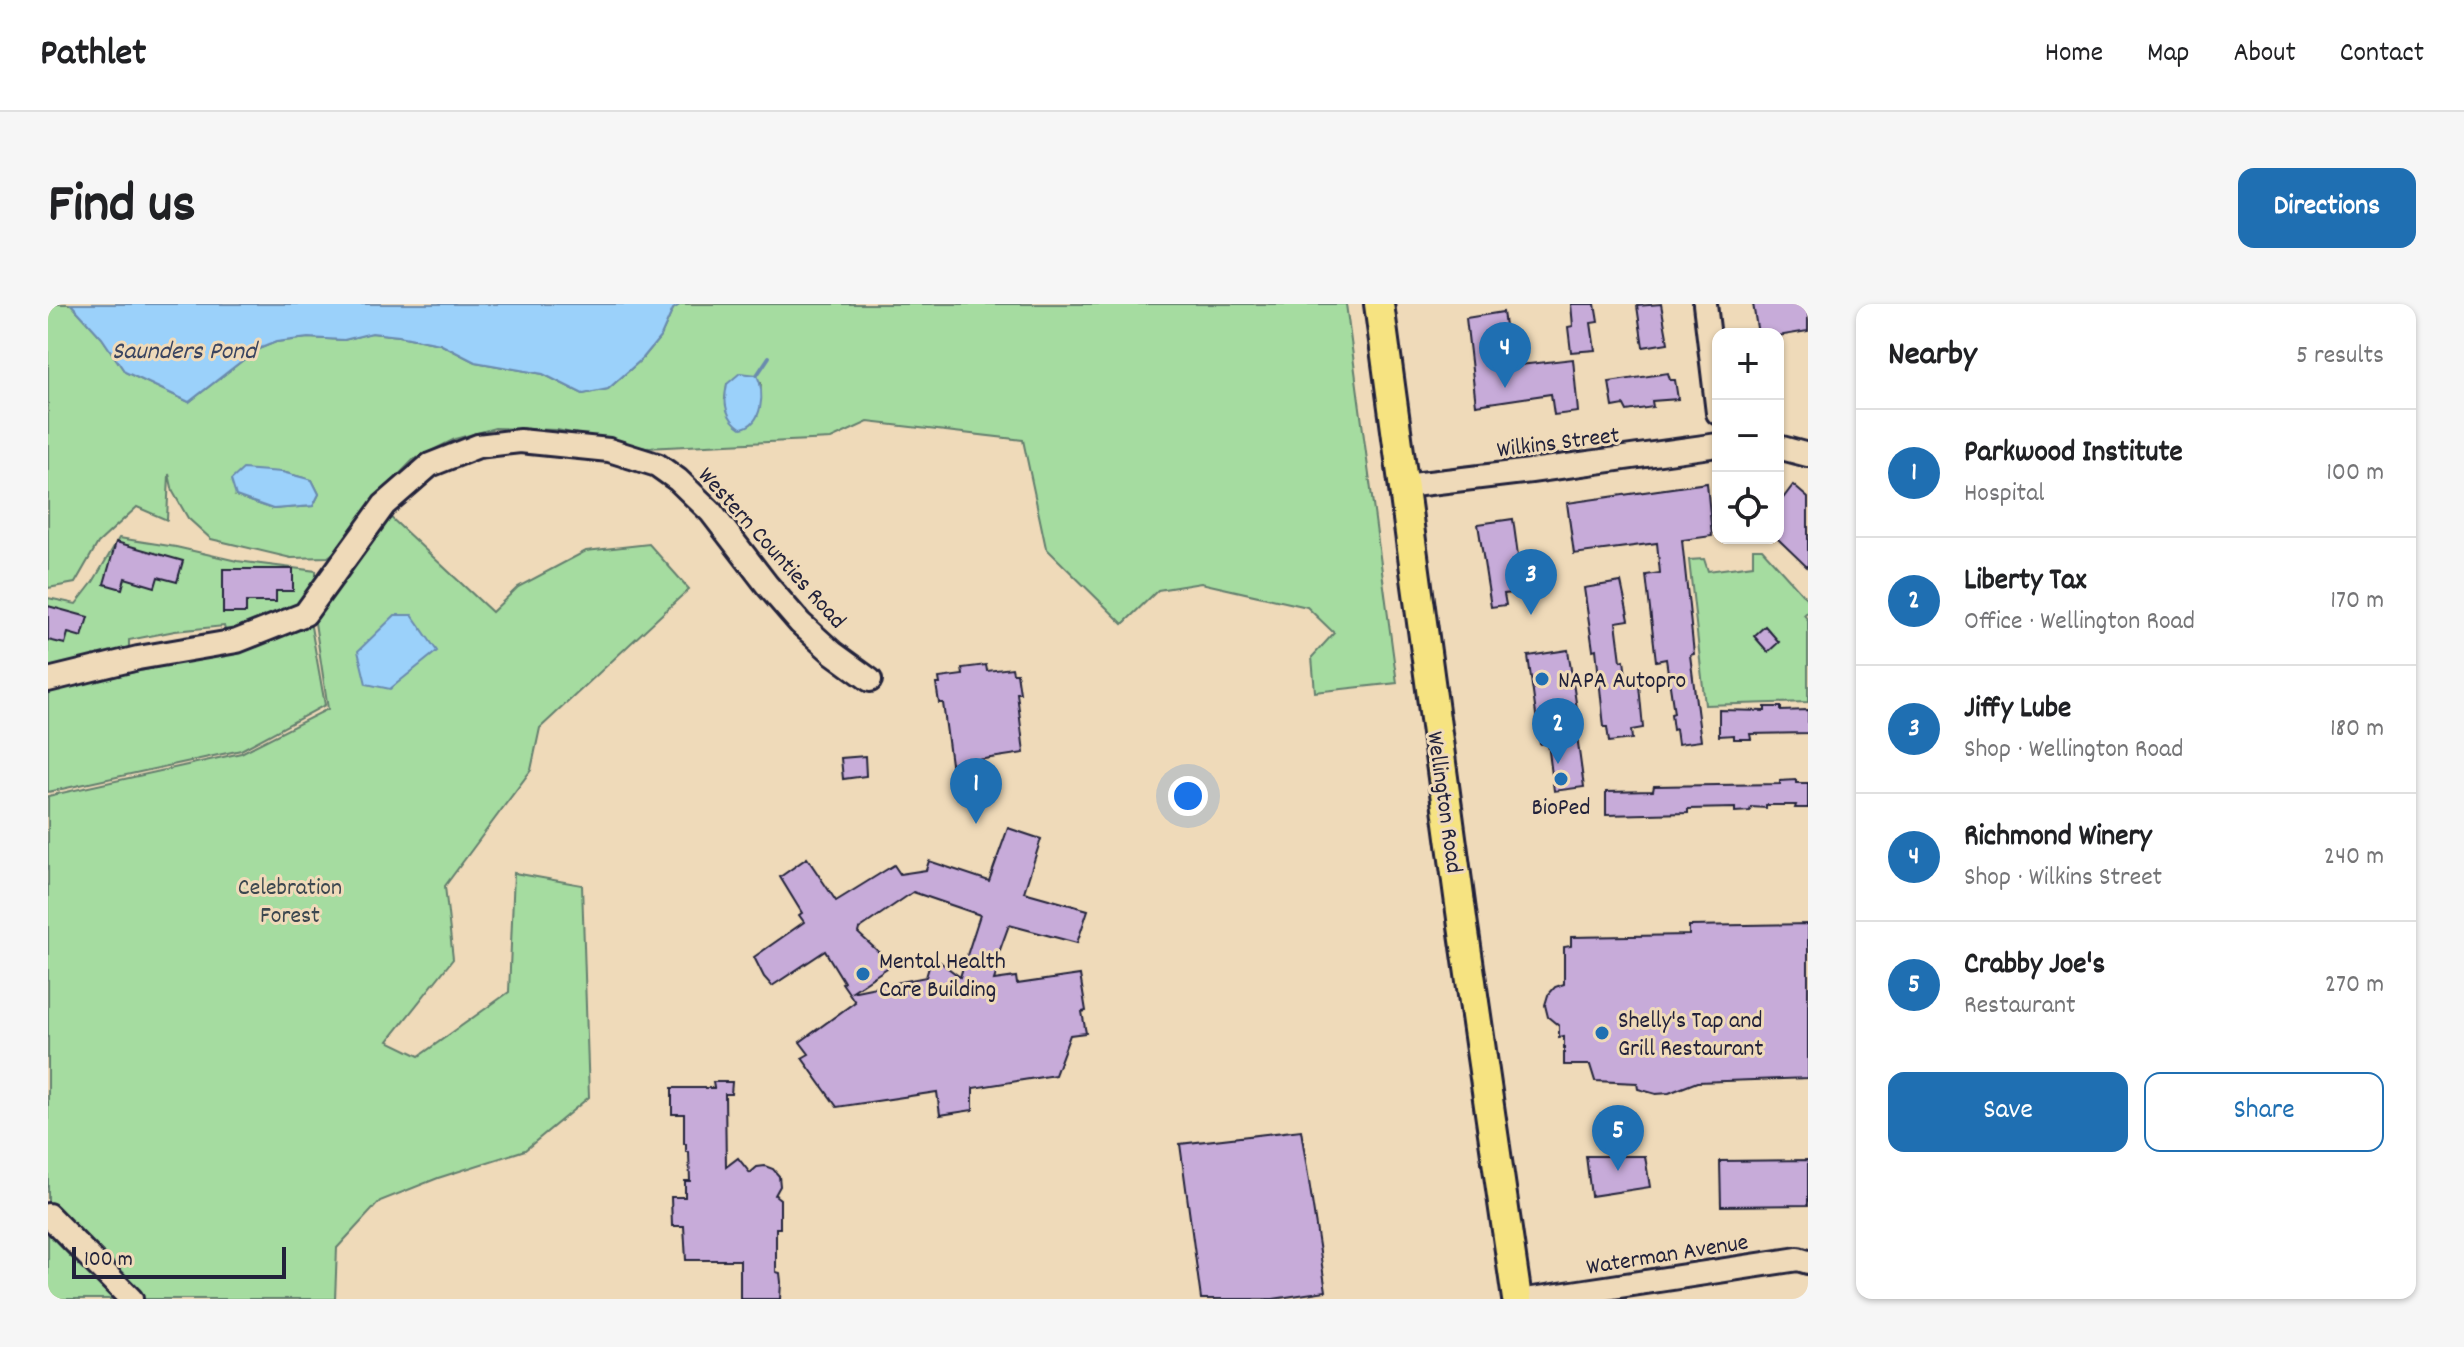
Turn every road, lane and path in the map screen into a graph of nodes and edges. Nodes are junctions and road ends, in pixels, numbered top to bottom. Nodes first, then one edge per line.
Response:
1 (1379, 304) edge
2 (1705, 304) edge
3 (1716, 400) edge
4 (1712, 446) edge
5 (1784, 449) edge
6 (1808, 455) edge
7 (1404, 486) junction
8 (48, 680) edge
9 (870, 680) dead end
10 (48, 1215) edge
11 (1808, 1262) edge
12 (131, 1299) edge
13 (1517, 1299) edge
14 (1533, 1299) edge

1 - 7 main road, Wellington Road
2 - 3 street
4 - 7 street, Wilkins Street
5 - 6 street
7 - 13 main road, Wellington Road
8 - 9 street, Western Counties Road
10 - 12 street
11 - 14 street, Waterman Avenue

